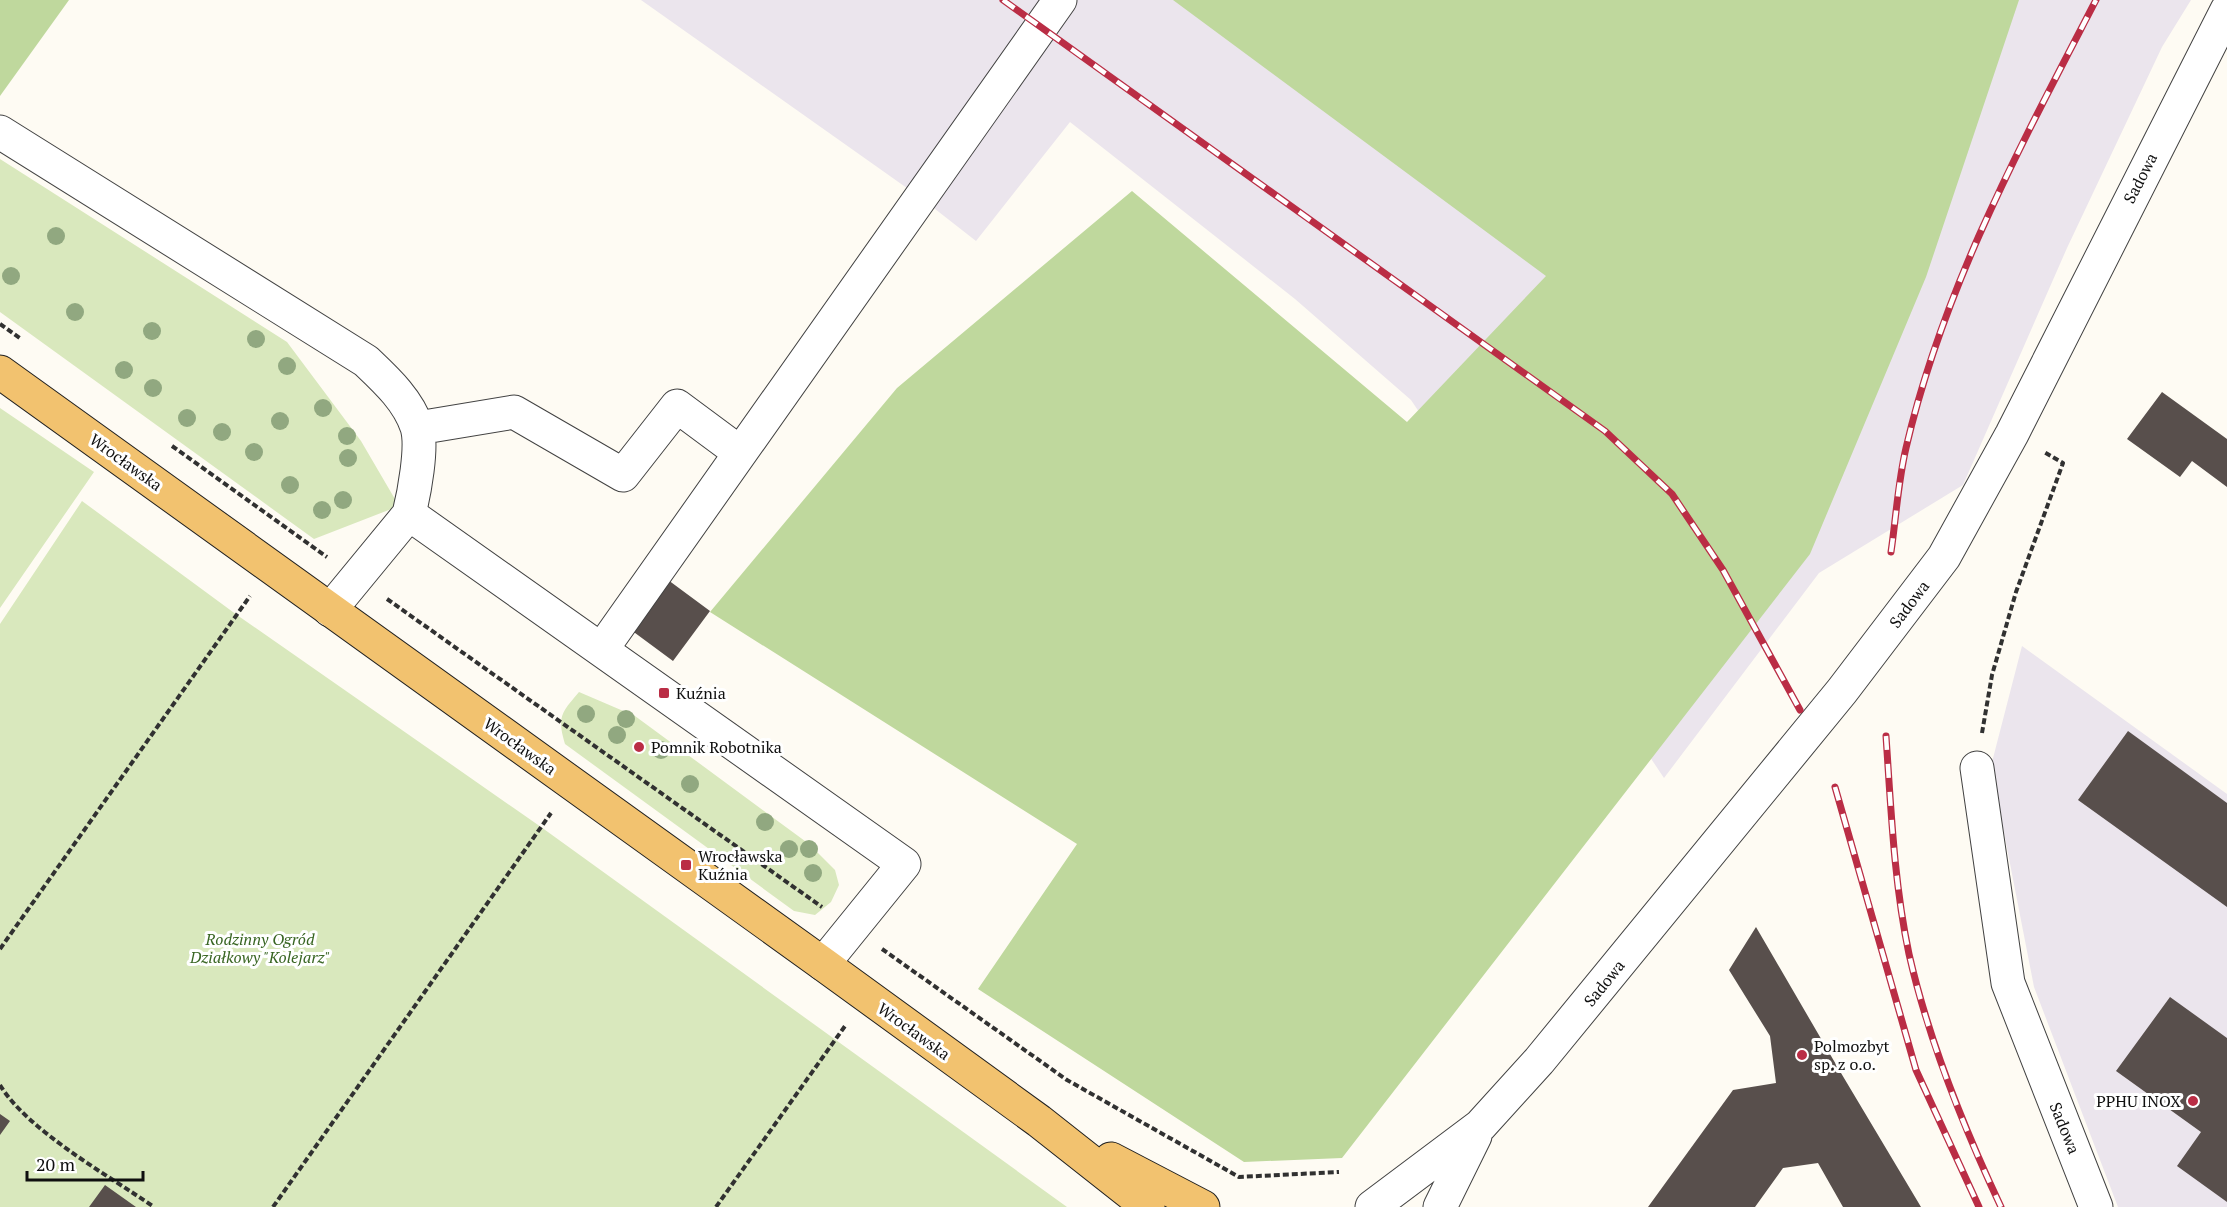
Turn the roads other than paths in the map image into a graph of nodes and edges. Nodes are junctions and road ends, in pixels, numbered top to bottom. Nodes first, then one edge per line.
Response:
1 (1060, 0) edge
2 (2227, 10) edge
3 (0, 132) edge
4 (0, 372) edge
5 (418, 428) junction
6 (739, 452) junction
7 (409, 514) junction
8 (330, 610) junction
9 (602, 649) junction
10 (1977, 768) road end
11 (823, 964) junction
12 (1039, 1121) junction
13 (1480, 1126) junction
14 (1148, 1207) edge
15 (1203, 1207) edge
16 (1372, 1207) edge
17 (1440, 1207) edge
18 (2096, 1207) edge

1 - 6 street
2 - 13 street, Sadowa
3 - 5 street
4 - 8 main road, Wrocławska
5 - 6 street
5 - 7 street
6 - 9 street
7 - 8 street
7 - 9 street
8 - 11 main road, Wrocławska
9 - 11 street
10 - 18 street, Sadowa
11 - 12 main road, Wrocławska
12 - 14 main road, Wrocławska
12 - 15 main road, Wrocławska
13 - 16 street, Sadowa
13 - 17 street, Sadowa

